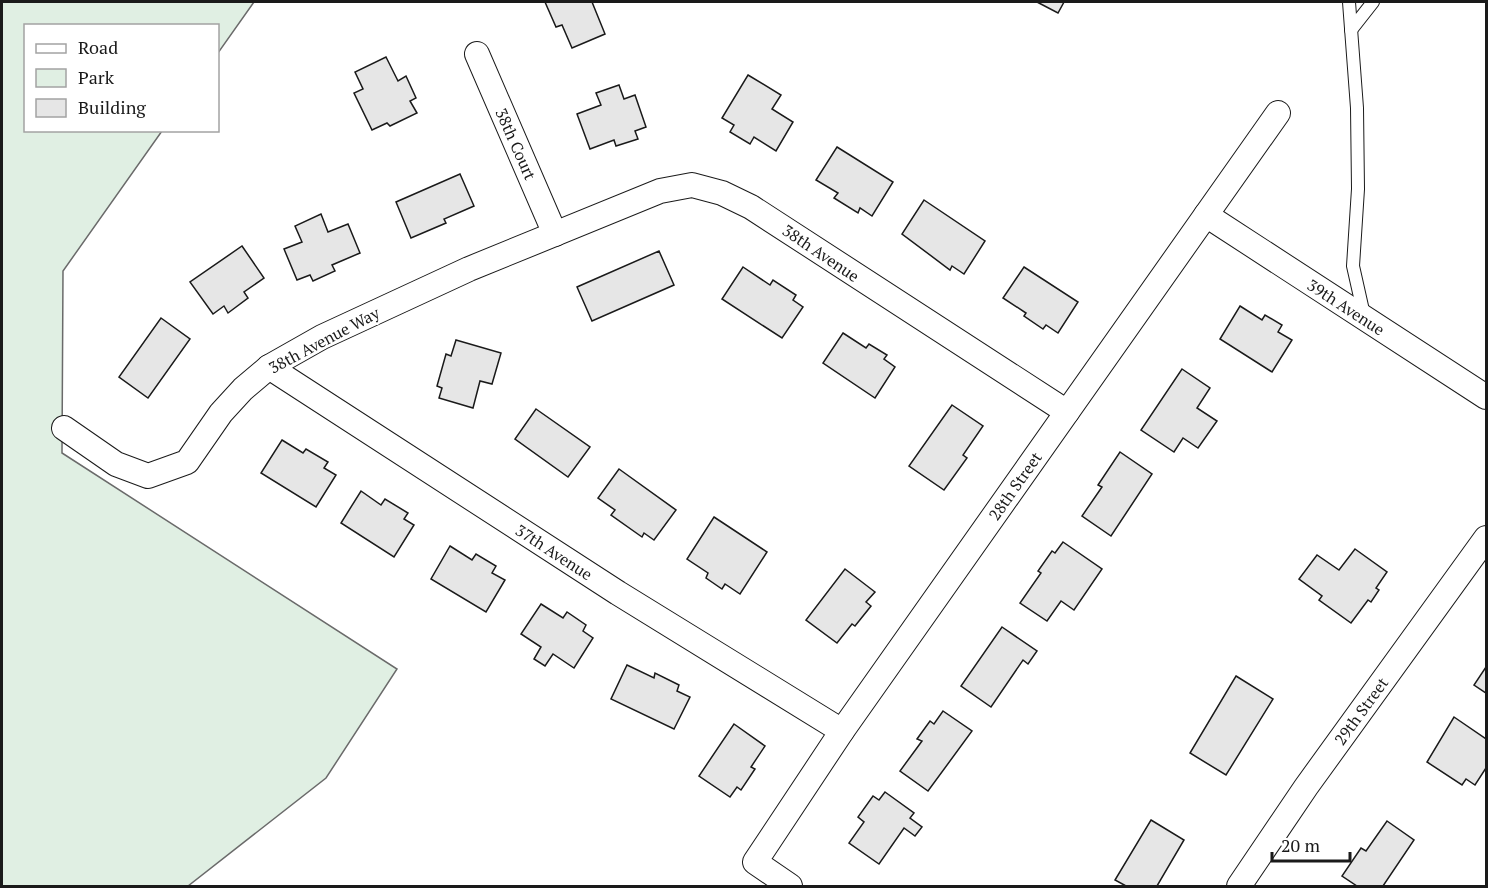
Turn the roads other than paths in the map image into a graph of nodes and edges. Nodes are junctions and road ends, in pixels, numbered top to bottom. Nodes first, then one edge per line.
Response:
1 (1349, 2) edge
2 (1373, 2) edge
3 (1351, 30) junction
4 (477, 54) dead end
5 (1278, 112) dead end
6 (1206, 215) junction
7 (555, 234) junction
8 (1365, 319) junction
9 (269, 368) junction
10 (1486, 397) edge
11 (1067, 412) junction
12 (64, 428) dead end
13 (1486, 538) edge
14 (842, 731) junction
15 (790, 886) edge
16 (1239, 886) edge

1 - 3 lane
2 - 3 lane
3 - 8 lane
4 - 7 street, 38th Court
5 - 6 street, 28th Street
6 - 8 street, 39th Avenue
6 - 11 street, 28th Street
7 - 9 street, 38th Avenue Way
7 - 11 street, 38th Avenue
8 - 10 street, 39th Avenue
9 - 12 street, 38th Avenue Way
9 - 14 street, 37th Avenue
11 - 14 street, 28th Street
13 - 16 street, 29th Street
14 - 15 street, 28th Street

